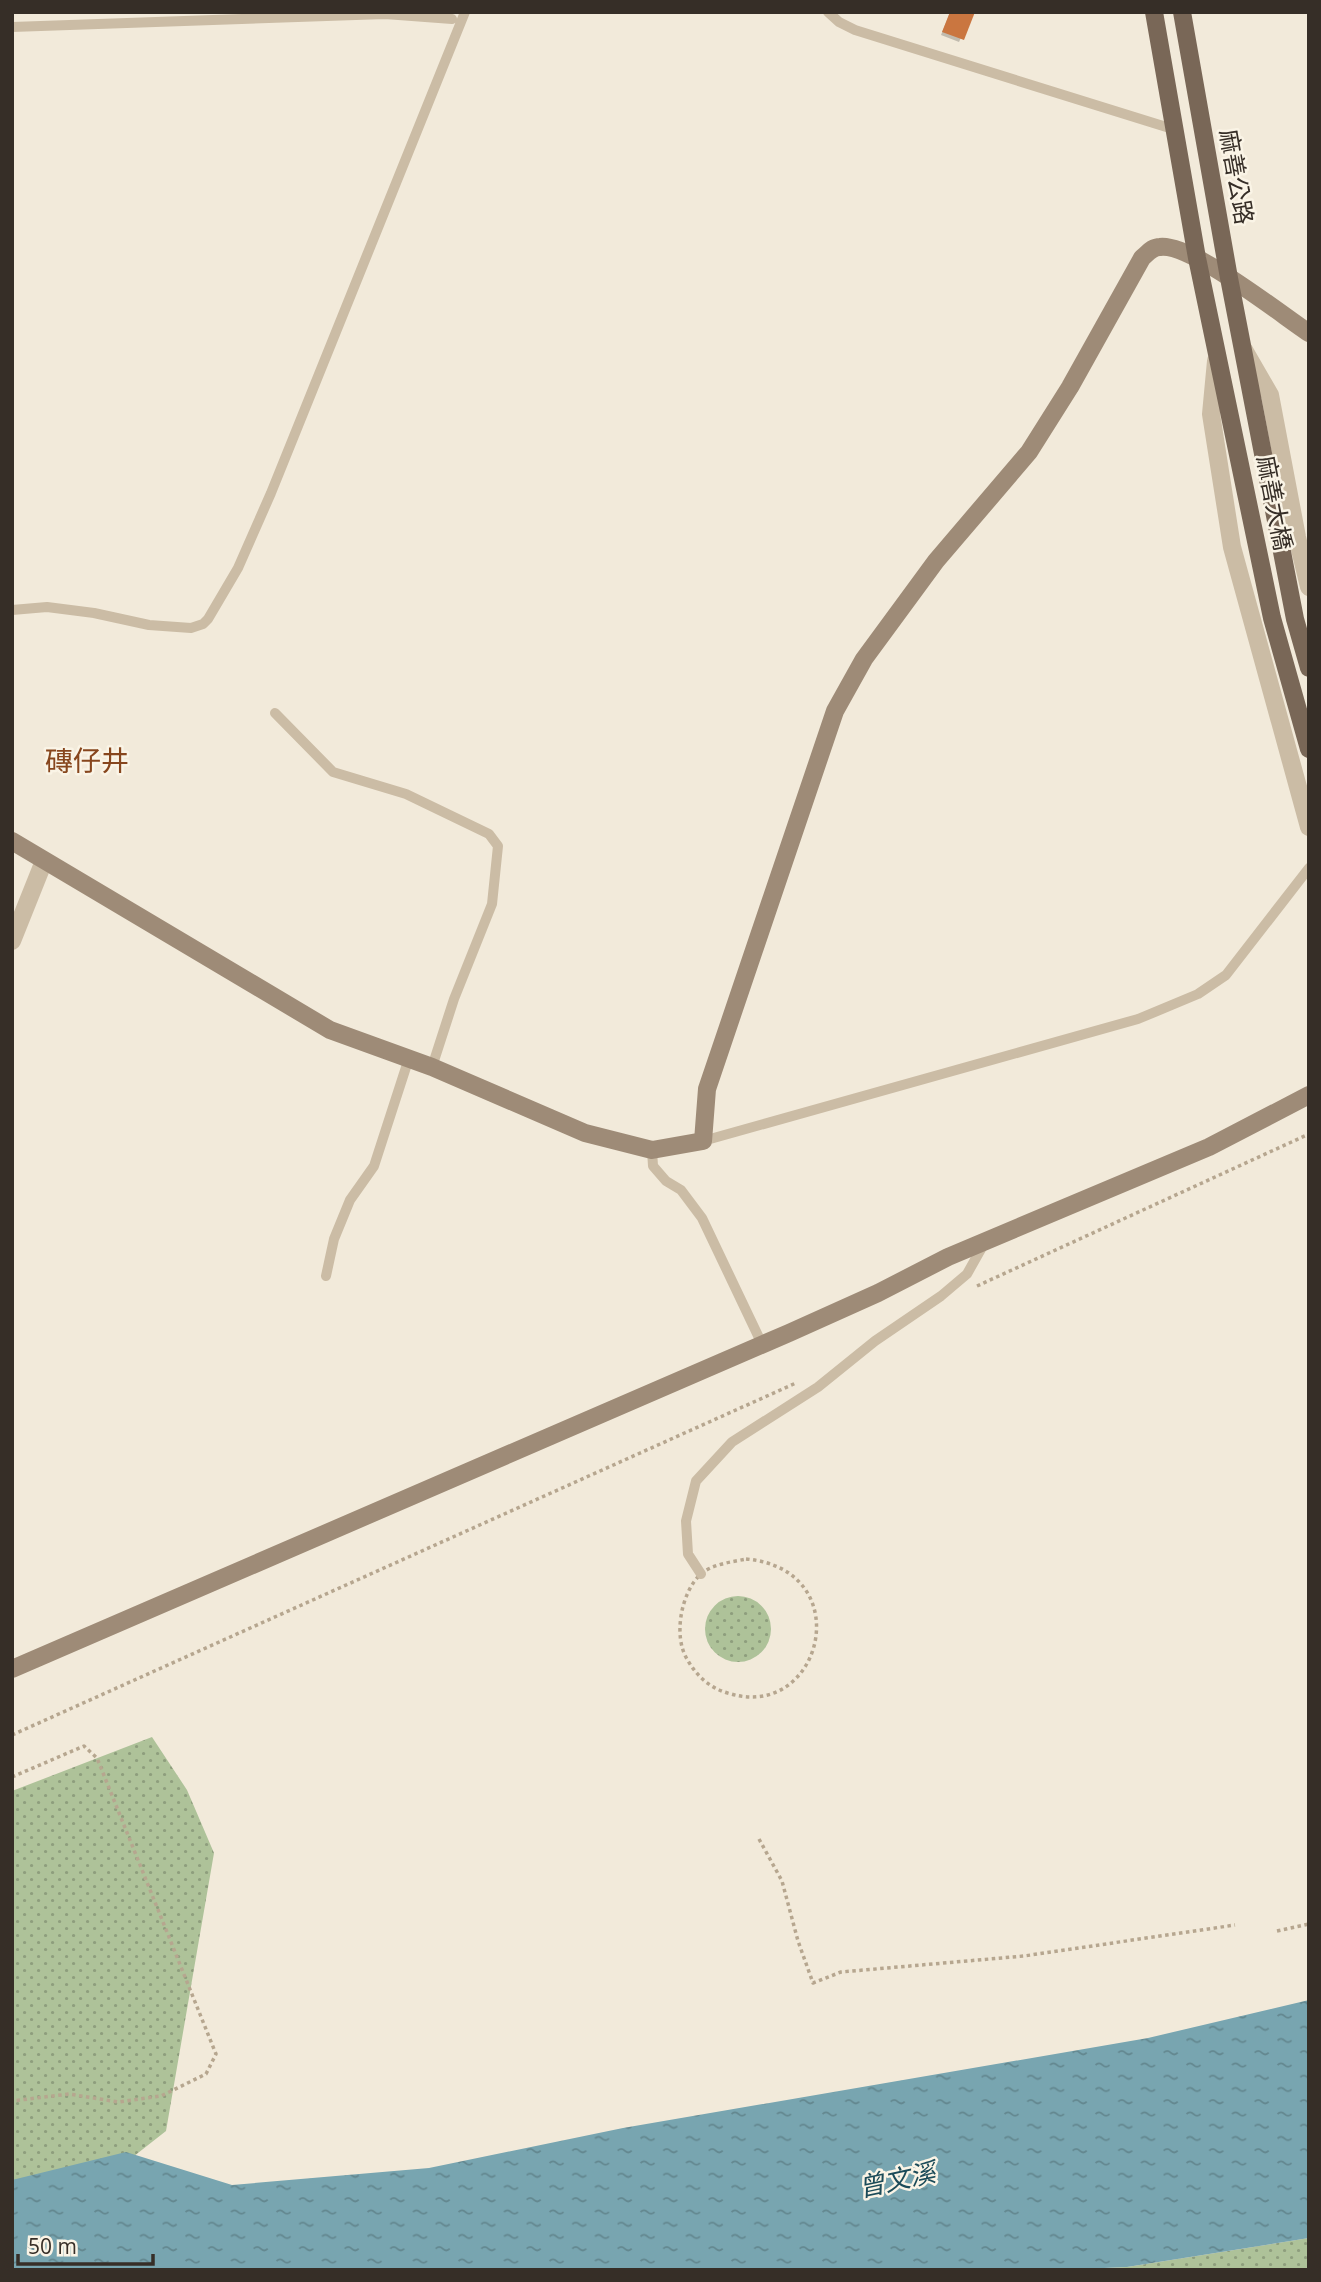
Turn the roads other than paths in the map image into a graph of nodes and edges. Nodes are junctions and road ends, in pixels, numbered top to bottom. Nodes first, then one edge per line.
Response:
1 (465, 12) edge
2 (828, 12) edge
3 (1154, 12) edge
4 (1182, 12) edge
5 (452, 19) dead end
6 (12, 27) edge
7 (1176, 130) junction
8 (1197, 258) junction
9 (1230, 278) junction
10 (1309, 332) edge
11 (1217, 347) junction
12 (1244, 350) junction
13 (1309, 587) edge
14 (12, 610) edge
15 (1309, 668) edge
16 (275, 713) dead end
17 (1309, 749) edge
18 (1309, 827) edge
19 (12, 841) edge
20 (44, 862) junction
21 (1309, 868) edge
22 (12, 941) edge
23 (409, 1058) junction
24 (432, 1067) junction
25 (1309, 1095) edge
26 (703, 1141) junction
27 (652, 1150) junction
28 (985, 1242) junction
29 (326, 1276) dead end
30 (762, 1343) junction
31 (701, 1574) road end
32 (12, 1669) edge

1 - 14 lane
2 - 7 lane
3 - 7 main road, 麻善公路
4 - 9 main road, 麻善公路
5 - 6 lane
7 - 8 main road, 麻善公路
8 - 9 street
8 - 11 main road, 麻善公路
8 - 26 street
9 - 10 street
9 - 12 main road, 麻善公路
11 - 17 main road, 麻善大橋
11 - 18 street
12 - 13 street
12 - 15 main road, 麻善大橋
16 - 24 lane
19 - 20 street
20 - 22 street
20 - 23 street
21 - 26 lane
23 - 24 street
23 - 29 lane
24 - 27 street
25 - 28 street
26 - 27 street
27 - 30 lane
28 - 30 street
28 - 31 lane
30 - 32 street

